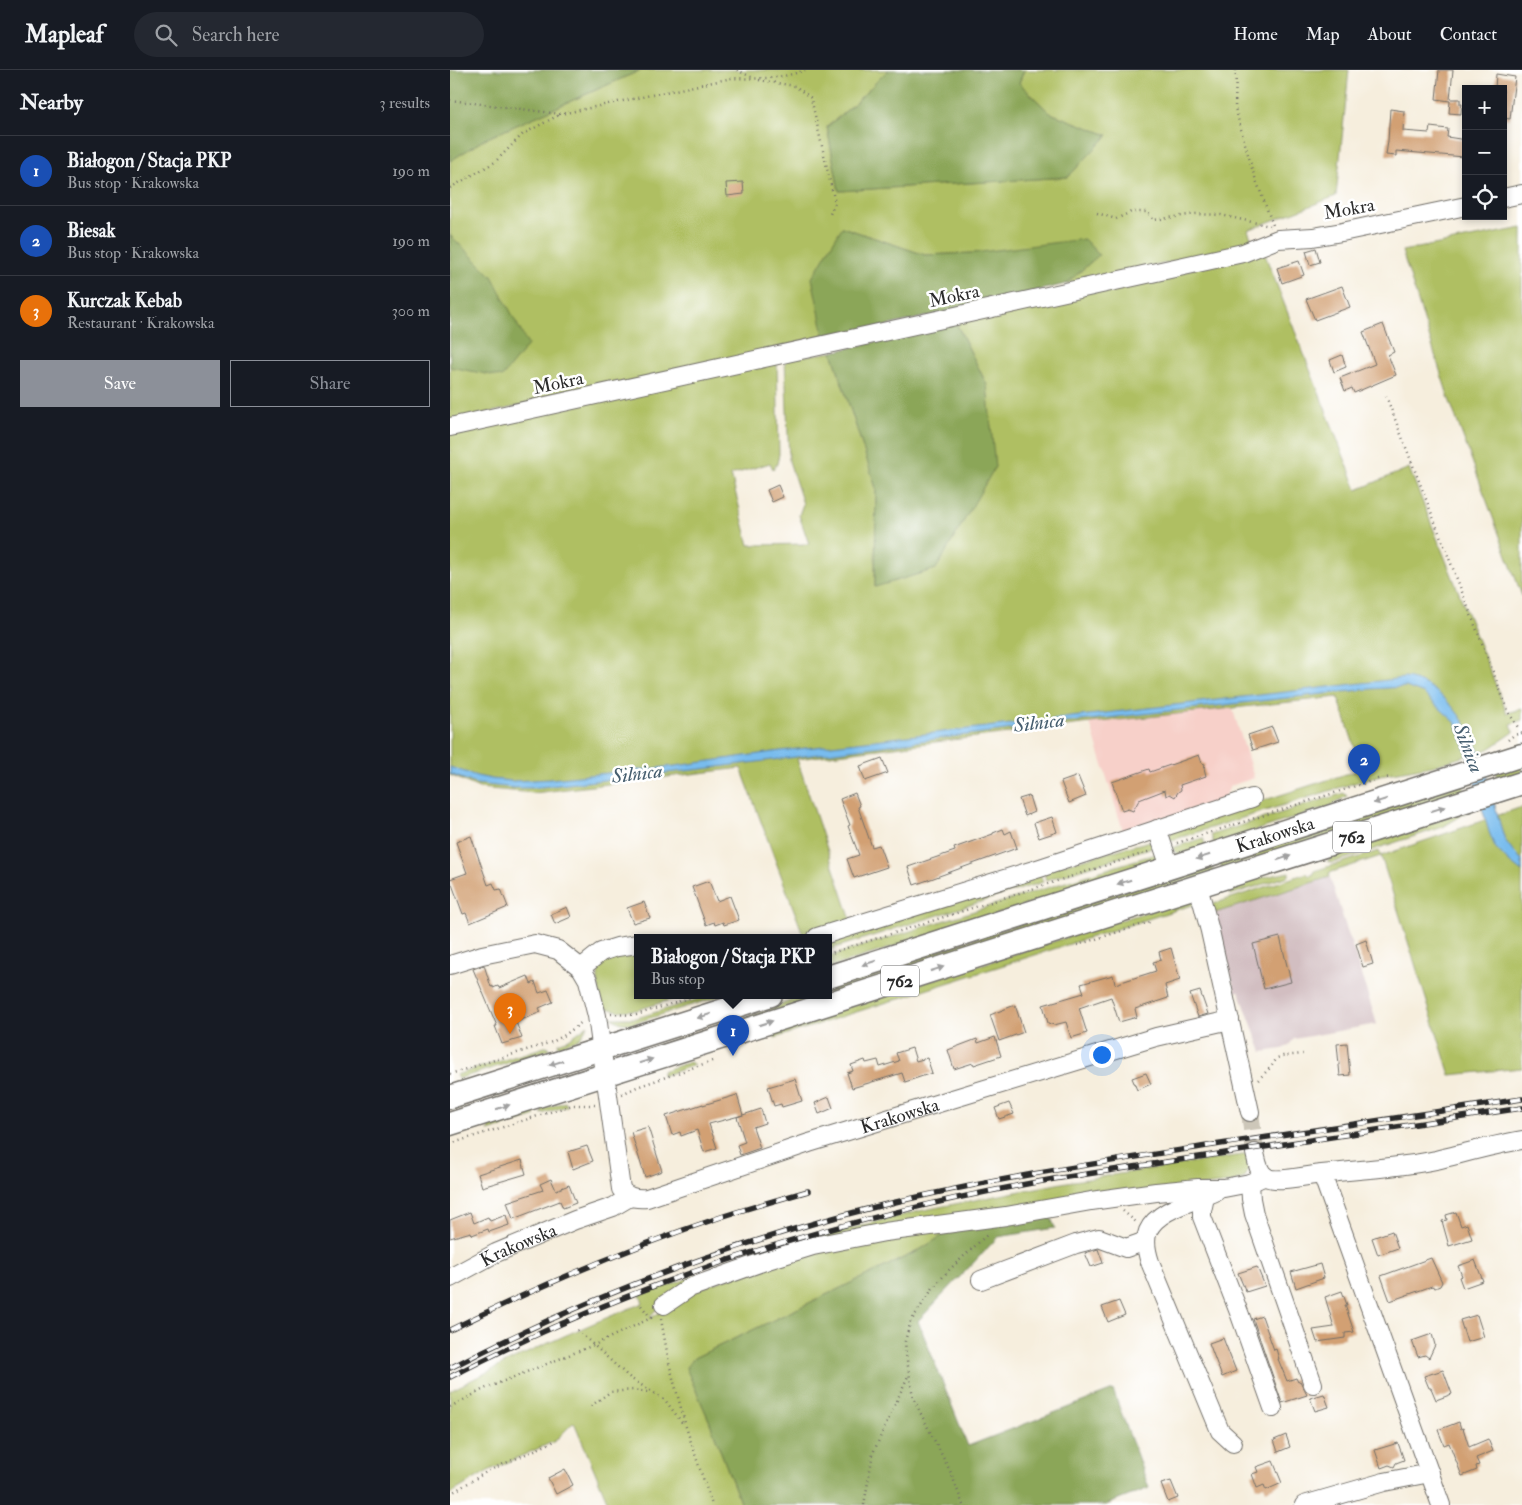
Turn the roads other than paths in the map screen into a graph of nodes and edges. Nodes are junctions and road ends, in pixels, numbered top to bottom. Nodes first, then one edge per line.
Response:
1 (1522, 194) edge
2 (1507, 197) edge
3 (1462, 207) edge
4 (450, 427) edge
5 (1518, 745) edge
6 (1512, 786) edge
7 (1252, 798) dead end
8 (1156, 829) junction
9 (1170, 856) junction
10 (1198, 886) junction
11 (828, 934) edge
12 (634, 945) edge
13 (450, 966) edge
14 (581, 968) junction
15 (832, 976) edge
16 (758, 999) edge
17 (1230, 1020) junction
18 (602, 1049) junction
19 (606, 1074) junction
20 (450, 1097) edge
21 (1250, 1112) tunnel mouth
22 (450, 1124) edge
23 (1522, 1140) edge
24 (1255, 1153) tunnel mouth
25 (1322, 1174) junction
26 (1258, 1180) junction
27 (1224, 1188) junction
28 (630, 1197) junction
29 (1205, 1197) junction
30 (1146, 1237) junction
31 (450, 1278) edge
32 (981, 1280) dead end
33 (664, 1306) road end
34 (1313, 1384) dead end
35 (1272, 1408) dead end
36 (1233, 1443) dead end
37 (1430, 1473) junction
38 (1304, 1505) edge
39 (1441, 1505) edge

1 - 2 street
3 - 4 street, Mokra
5 -> 9 main road, Krakowska / 762
10 -> 6 main road, Krakowska / 762
7 - 8 street
8 - 9 street
8 - 11 street
9 -> 15 main road, Krakowska / 762
10 - 17 street
19 -> 10 main road, Krakowska / 762
12 - 14 street
13 - 14 street
14 - 18 street
16 -> 18 main road
17 - 21 street
17 - 28 street, Krakowska
18 - 19 street
18 -> 20 main road
22 -> 19 main road, Krakowska / 762
19 - 28 street
23 - 25 street
24 - 26 street
25 - 26 street
25 - 37 street
26 - 27 street
26 - 34 street
27 - 29 street
27 - 33 street
28 - 31 street, Krakowska
29 - 30 street
29 - 35 street
30 - 32 street
30 - 36 street
37 - 38 street
37 - 39 street

